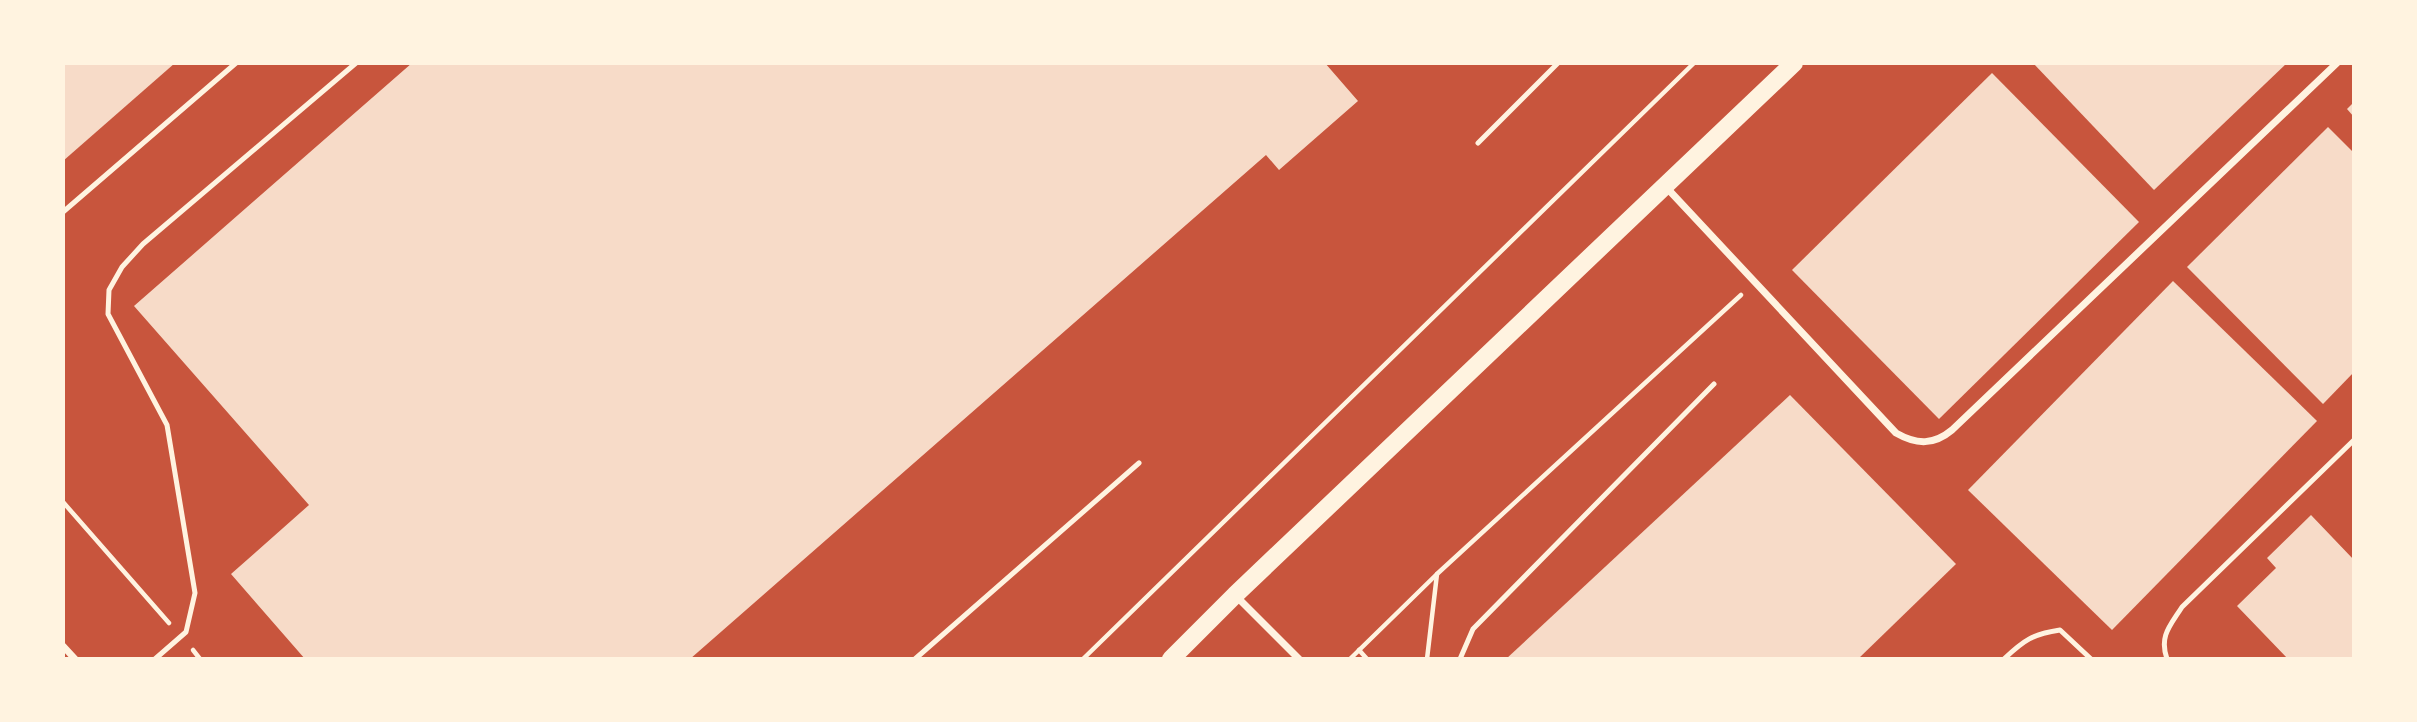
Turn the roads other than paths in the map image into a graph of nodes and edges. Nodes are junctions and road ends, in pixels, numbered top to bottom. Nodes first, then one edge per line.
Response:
1 (236, 63) edge
2 (356, 63) edge
3 (1558, 63) edge
4 (1794, 63) edge
5 (2337, 63) edge
6 (1478, 143) dead end
7 (1666, 186) junction
8 (63, 212) edge
9 (1714, 384) dead end
10 (2354, 440) edge
11 (1139, 463) dead end
12 (1235, 595) junction
13 (63, 646) edge
14 (75, 659) edge
15 (155, 659) edge
16 (915, 659) edge
17 (1171, 659) edge
18 (1299, 659) edge
19 (1460, 659) edge
20 (2004, 659) edge
21 (2091, 659) edge
22 (2167, 659) edge

1 - 8 lane
2 - 15 lane
3 - 6 lane
4 - 7 main road
5 - 7 street
7 - 12 main road
9 - 19 lane
10 - 22 lane
11 - 16 lane
12 - 17 main road
12 - 18 street
13 - 14 street
20 - 21 lane

